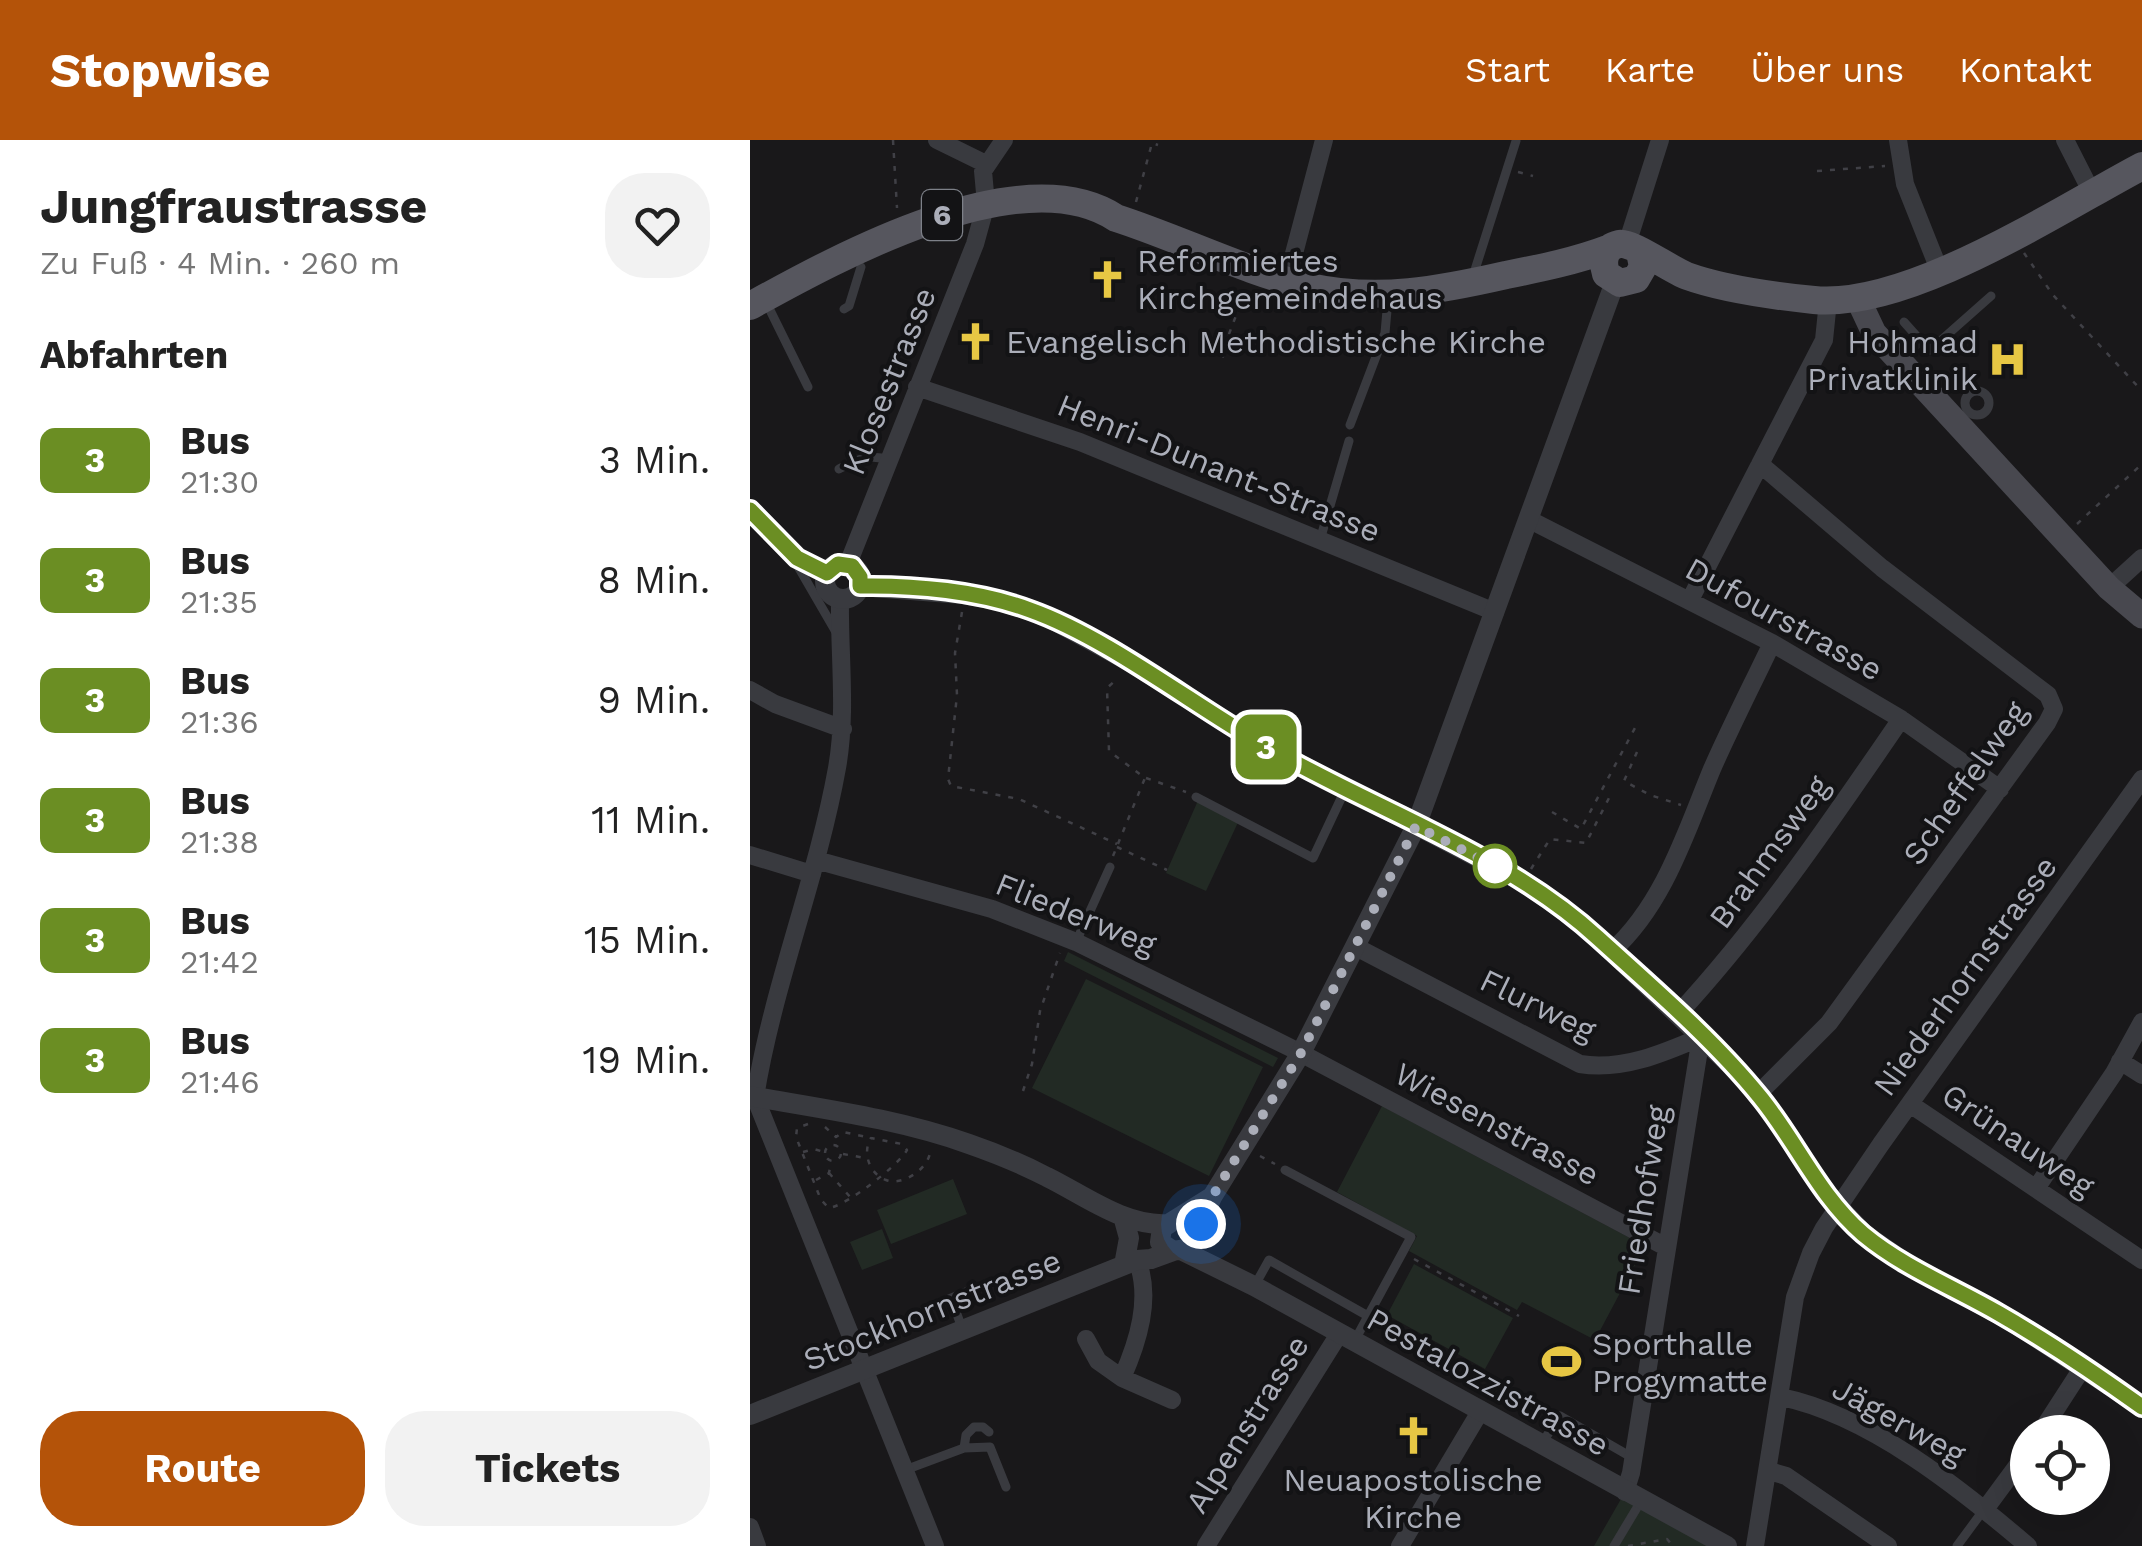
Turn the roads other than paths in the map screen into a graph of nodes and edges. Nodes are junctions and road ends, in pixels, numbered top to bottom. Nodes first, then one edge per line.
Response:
1 (938, 140) edge
2 (1004, 140) edge
3 (1324, 140) edge
4 (1660, 140) edge
5 (1898, 140) edge
6 (2065, 140) edge
7 (1516, 141) edge
8 (986, 164) junction
9 (2142, 166) edge
10 (2092, 192) junction
11 (985, 212) junction
12 (1622, 263) junction
13 (861, 267) junction
14 (1940, 272) junction
15 (1288, 280) junction
16 (1470, 283) junction
17 (1388, 295) junction
18 (1991, 296) dead end
19 (1869, 297) junction
20 (1828, 301) junction
21 (844, 308) dead end
22 (758, 309) edge
23 (1904, 322) dead end
24 (1921, 341) junction
25 (1893, 351) junction
26 (808, 387) dead end
27 (917, 387) junction
28 (1350, 425) dead end
29 (1349, 441) dead end
30 (890, 460) junction
31 (1760, 464) junction
32 (838, 469) dead end
33 (750, 510) edge
34 (1528, 520) junction
35 (1319, 542) junction
36 (790, 552) junction
37 (2142, 558) edge
38 (848, 564) junction
39 (827, 573) junction
40 (860, 586) junction
41 (2109, 588) junction
42 (840, 599) junction
43 (1690, 600) junction
44 (1496, 612) junction
45 (2142, 616) edge
46 (839, 637) junction
47 (1772, 643) junction
48 (750, 690) edge
49 (1901, 719) junction
50 (843, 729) junction
51 (2142, 779) edge
52 (2000, 789) junction
53 (1345, 790) junction
54 (1196, 797) road end
55 (1416, 826) junction
56 (750, 855) edge
57 (814, 867) junction
58 (1110, 867) road end
59 (1071, 940) junction
60 (1356, 947) junction
61 (1612, 951) junction
62 (1678, 1014) junction
63 (2142, 1022) edge
64 (1702, 1037) junction
65 (1301, 1053) junction
66 (2120, 1061) junction
67 (2142, 1075) edge
68 (1758, 1094) junction
69 (752, 1097) edge
70 (1910, 1104) junction
71 (1285, 1170) road end
72 (2037, 1188) junction
73 (1838, 1208) junction
74 (1123, 1216) junction
75 (1177, 1237) junction
76 (1666, 1247) junction
77 (2142, 1260) edge
78 (1130, 1263) junction
79 (1254, 1286) junction
80 (978, 1287) dead end
81 (950, 1298) junction
82 (925, 1309) dead end
83 (1368, 1316) junction
84 (963, 1330) junction
85 (1346, 1338) junction
86 (1086, 1339) dead end
87 (2083, 1367) junction
88 (866, 1369) junction
89 (1122, 1378) junction
90 (1781, 1397) junction
91 (1172, 1400) dead end
92 (2142, 1408) edge
93 (1481, 1410) junction
94 (750, 1415) edge
95 (2052, 1415) edge
96 (989, 1432) dead end
97 (1542, 1444) junction
98 (964, 1448) junction
99 (1633, 1458) junction
100 (904, 1470) junction
101 (1770, 1471) junction
102 (2010, 1475) edge
103 (1006, 1488) dead end
104 (1633, 1496) junction
105 (1986, 1508) junction
106 (750, 1528) edge
107 (757, 1546) edge
108 (935, 1546) edge
109 (1206, 1546) edge
110 (1400, 1546) edge
111 (1614, 1546) edge
112 (1727, 1546) edge
113 (1755, 1546) edge
114 (1888, 1546) edge
115 (1957, 1546) edge
116 (2028, 1546) edge

1 - 8 street
2 - 8 street
3 - 15 street
4 - 12 street
5 - 14 street
6 - 10 street
7 - 16 lane
8 - 11 street
9 - 10 main road
10 - 14 main road
11 - 13 main road, 6
11 - 15 main road, 6
11 - 22 main road, 6
11 - 27 street, Klosestrasse
12 - 16 main road, 6
12 - 20 main road
12 - 34 street
13 - 21 lane
13 - 22 main road, 6
14 - 19 main road
15 - 17 main road, 6
16 - 17 main road, 6
17 - 28 lane
18 - 24 lane
19 - 20 main road
19 - 25 main road
20 - 31 street
22 - 26 lane
23 - 24 lane
24 - 25 lane
25 - 41 main road
27 - 30 street, Klosestrasse
27 - 35 street, Henri-Dunant-Strasse
29 - 35 lane
30 - 32 lane
30 - 38 street, Klosestrasse
31 - 43 street
31 - 52 street, Scheffelweg
33 - 36 street
34 - 43 street, Dufourstrasse
34 - 44 street
35 - 44 street, Henri-Dunant-Strasse
36 - 39 street
36 - 46 lane
37 - 41 street
38 - 39 street
38 - 40 street
39 - 42 street
40 - 42 street
40 - 53 street
41 - 45 main road
42 - 46 street
43 - 47 street, Dufourstrasse
44 - 55 street
46 - 50 street
47 - 49 street, Dufourstrasse
47 - 61 street
48 - 50 street
49 - 52 street, Dufourstrasse
49 - 62 street, Brahmsweg
50 - 57 street
51 - 70 street, Niederhornstrasse
52 - 68 street, Scheffelweg
53 - 54 lane
53 - 55 street
55 - 60 street
55 - 61 street
56 - 57 street, Fliederweg
57 - 59 street, Fliederweg
57 - 69 street
58 - 59 lane
59 - 65 street, Fliederweg
60 - 64 street, Flurweg
60 - 65 street
61 - 62 street
62 - 64 street
63 - 66 street
64 - 68 street
64 - 76 street, Friedhofweg
65 - 75 street
65 - 76 street, Wiesenstrasse
66 - 67 street
66 - 72 street
68 - 73 street
69 - 74 street
69 - 88 street
70 - 72 street, Grünauweg
70 - 73 street, Niederhornstrasse
71 - 83 lane
72 - 77 street, Grünauweg
73 - 87 street
73 - 90 street, Niederhornstrasse
74 - 75 street
74 - 78 street
75 - 78 street, Stockhornstrasse
75 - 79 street, Pestalozzistrasse
76 - 99 street, Friedhofweg
78 - 84 street, Stockhornstrasse
78 - 89 street
79 - 83 lane
79 - 85 street, Pestalozzistrasse
80 - 81 lane
81 - 82 lane
81 - 84 lane
83 - 85 lane
84 - 88 street, Stockhornstrasse
85 - 93 street, Pestalozzistrasse
85 - 109 street, Alpenstrasse
86 - 89 street
87 - 92 street
87 - 95 street
88 - 94 street, Stockhornstrasse
88 - 100 street
89 - 91 street
90 - 101 street, Niederhornstrasse
90 - 105 street, Jägerweg
93 - 97 street, Pestalozzistrasse
93 - 110 street
96 - 98 lane
97 - 99 lane
97 - 104 street, Pestalozzistrasse
98 - 100 lane
98 - 103 lane
99 - 104 street, Friedhofweg
100 - 108 street
101 - 113 street, Niederhornstrasse
101 - 114 street
102 - 105 street
104 - 111 lane
104 - 112 street, Pestalozzistrasse
105 - 115 lane
105 - 116 street, Jägerweg
106 - 107 street

